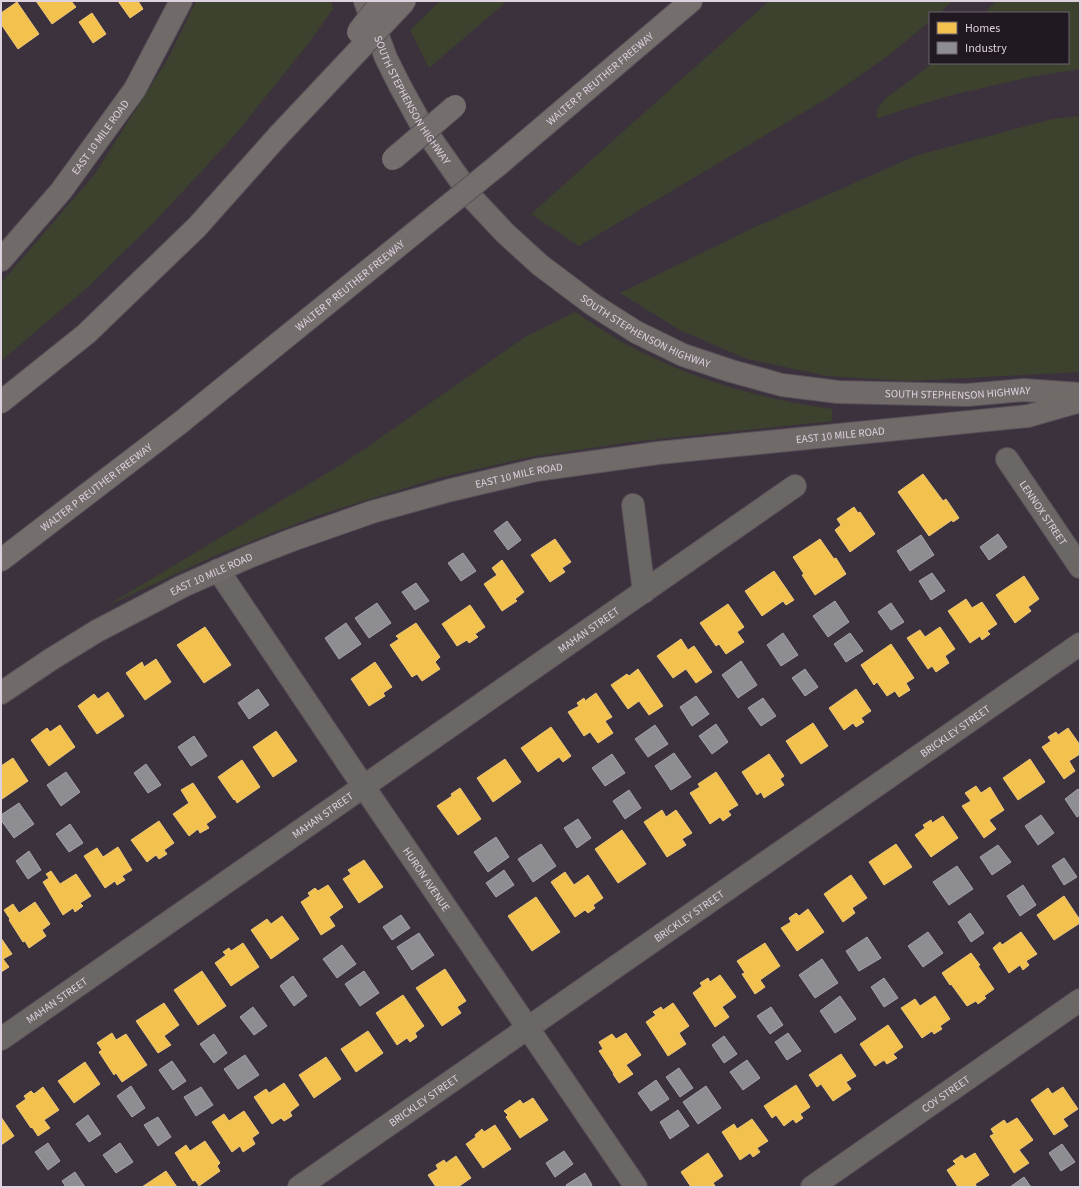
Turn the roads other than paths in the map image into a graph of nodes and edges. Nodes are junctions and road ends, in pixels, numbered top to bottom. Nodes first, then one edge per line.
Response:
1 (181, 1) edge
2 (365, 1) edge
3 (382, 1) edge
4 (405, 1) edge
5 (692, 1) edge
6 (455, 106) dead end
7 (278, 136) junction
8 (393, 159) dead end
9 (1, 260) edge
10 (1080, 394) edge
11 (1080, 401) edge
12 (1, 402) edge
13 (1007, 459) dead end
14 (795, 486) dead end
15 (633, 505) dead end
16 (1, 560) edge
17 (1080, 567) edge
18 (218, 570) junction
19 (644, 592) junction
20 (1080, 644) edge
21 (1, 693) edge
22 (364, 787) junction
23 (1080, 1000) edge
24 (528, 1028) junction
25 (1, 1039) edge
26 (298, 1187) edge
27 (636, 1187) edge
28 (812, 1187) edge

1 - 9 main road, EAST 10 MILE ROAD
2 - 10 main road, SOUTH STEPHENSON HIGHWAY
3 - 7 highway, bridge
4 - 7 highway, bridge
5 - 16 highway, WALTER P REUTHER FREEWAY, bridge
6 - 8 highway, bridge
7 - 12 highway
11 - 18 main road, EAST 10 MILE ROAD
13 - 17 street, LENNOX STREET
14 - 19 street, MAHAN STREET
15 - 19 street
18 - 21 main road, EAST 10 MILE ROAD
18 - 22 street, HURON AVENUE
19 - 22 street, MAHAN STREET
20 - 24 street, BRICKLEY STREET
22 - 24 street, HURON AVENUE
22 - 25 street, MAHAN STREET
23 - 28 street, COY STREET
24 - 26 street, BRICKLEY STREET
24 - 27 street, HURON AVENUE

